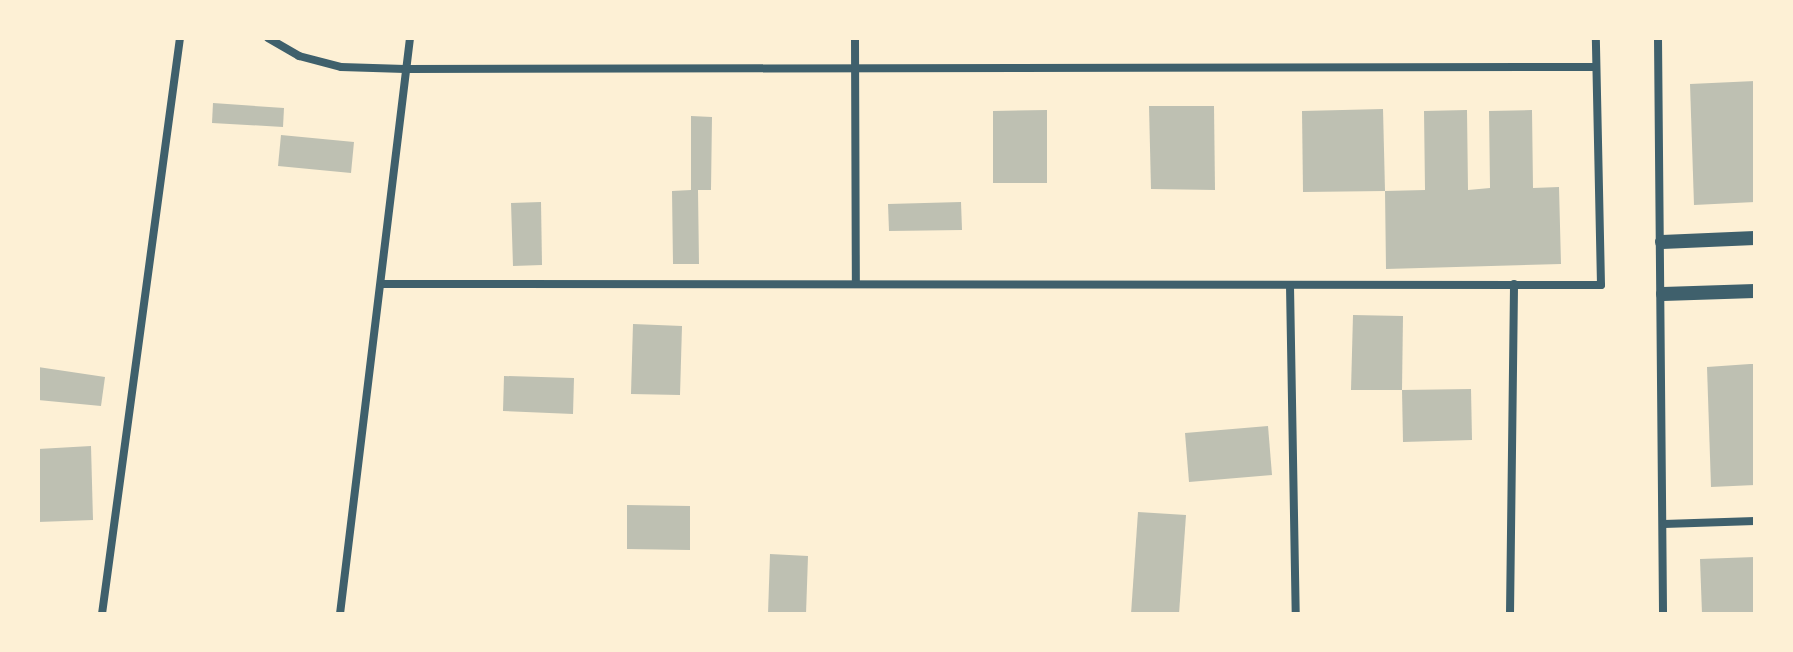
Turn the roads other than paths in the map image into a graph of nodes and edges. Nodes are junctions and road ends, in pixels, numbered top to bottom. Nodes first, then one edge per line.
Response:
1 (180, 38) edge
2 (268, 38) edge
3 (410, 38) edge
4 (855, 38) edge
5 (1596, 38) edge
6 (1658, 38) edge
7 (1596, 67) junction
8 (405, 69) junction
9 (855, 69) junction
10 (1755, 238) edge
11 (1662, 242) junction
12 (856, 281) junction
13 (382, 284) junction
14 (1514, 284) junction
15 (1290, 286) junction
16 (1755, 291) edge
17 (1663, 294) junction
18 (1755, 521) edge
19 (1664, 524) junction
20 (102, 614) edge
21 (340, 614) edge
22 (1296, 614) edge
23 (1510, 614) edge
24 (1663, 614) edge

1 - 20 street
2 - 8 street
3 - 8 street
4 - 9 street
5 - 7 street
6 - 11 street
7 - 9 street
7 - 14 street
8 - 9 street
8 - 13 street
9 - 12 street
10 - 11 street
11 - 17 street
12 - 13 street
12 - 15 street
13 - 21 street
14 - 15 street
14 - 23 street
15 - 22 street
16 - 17 street
17 - 19 street
18 - 19 street
19 - 24 street

